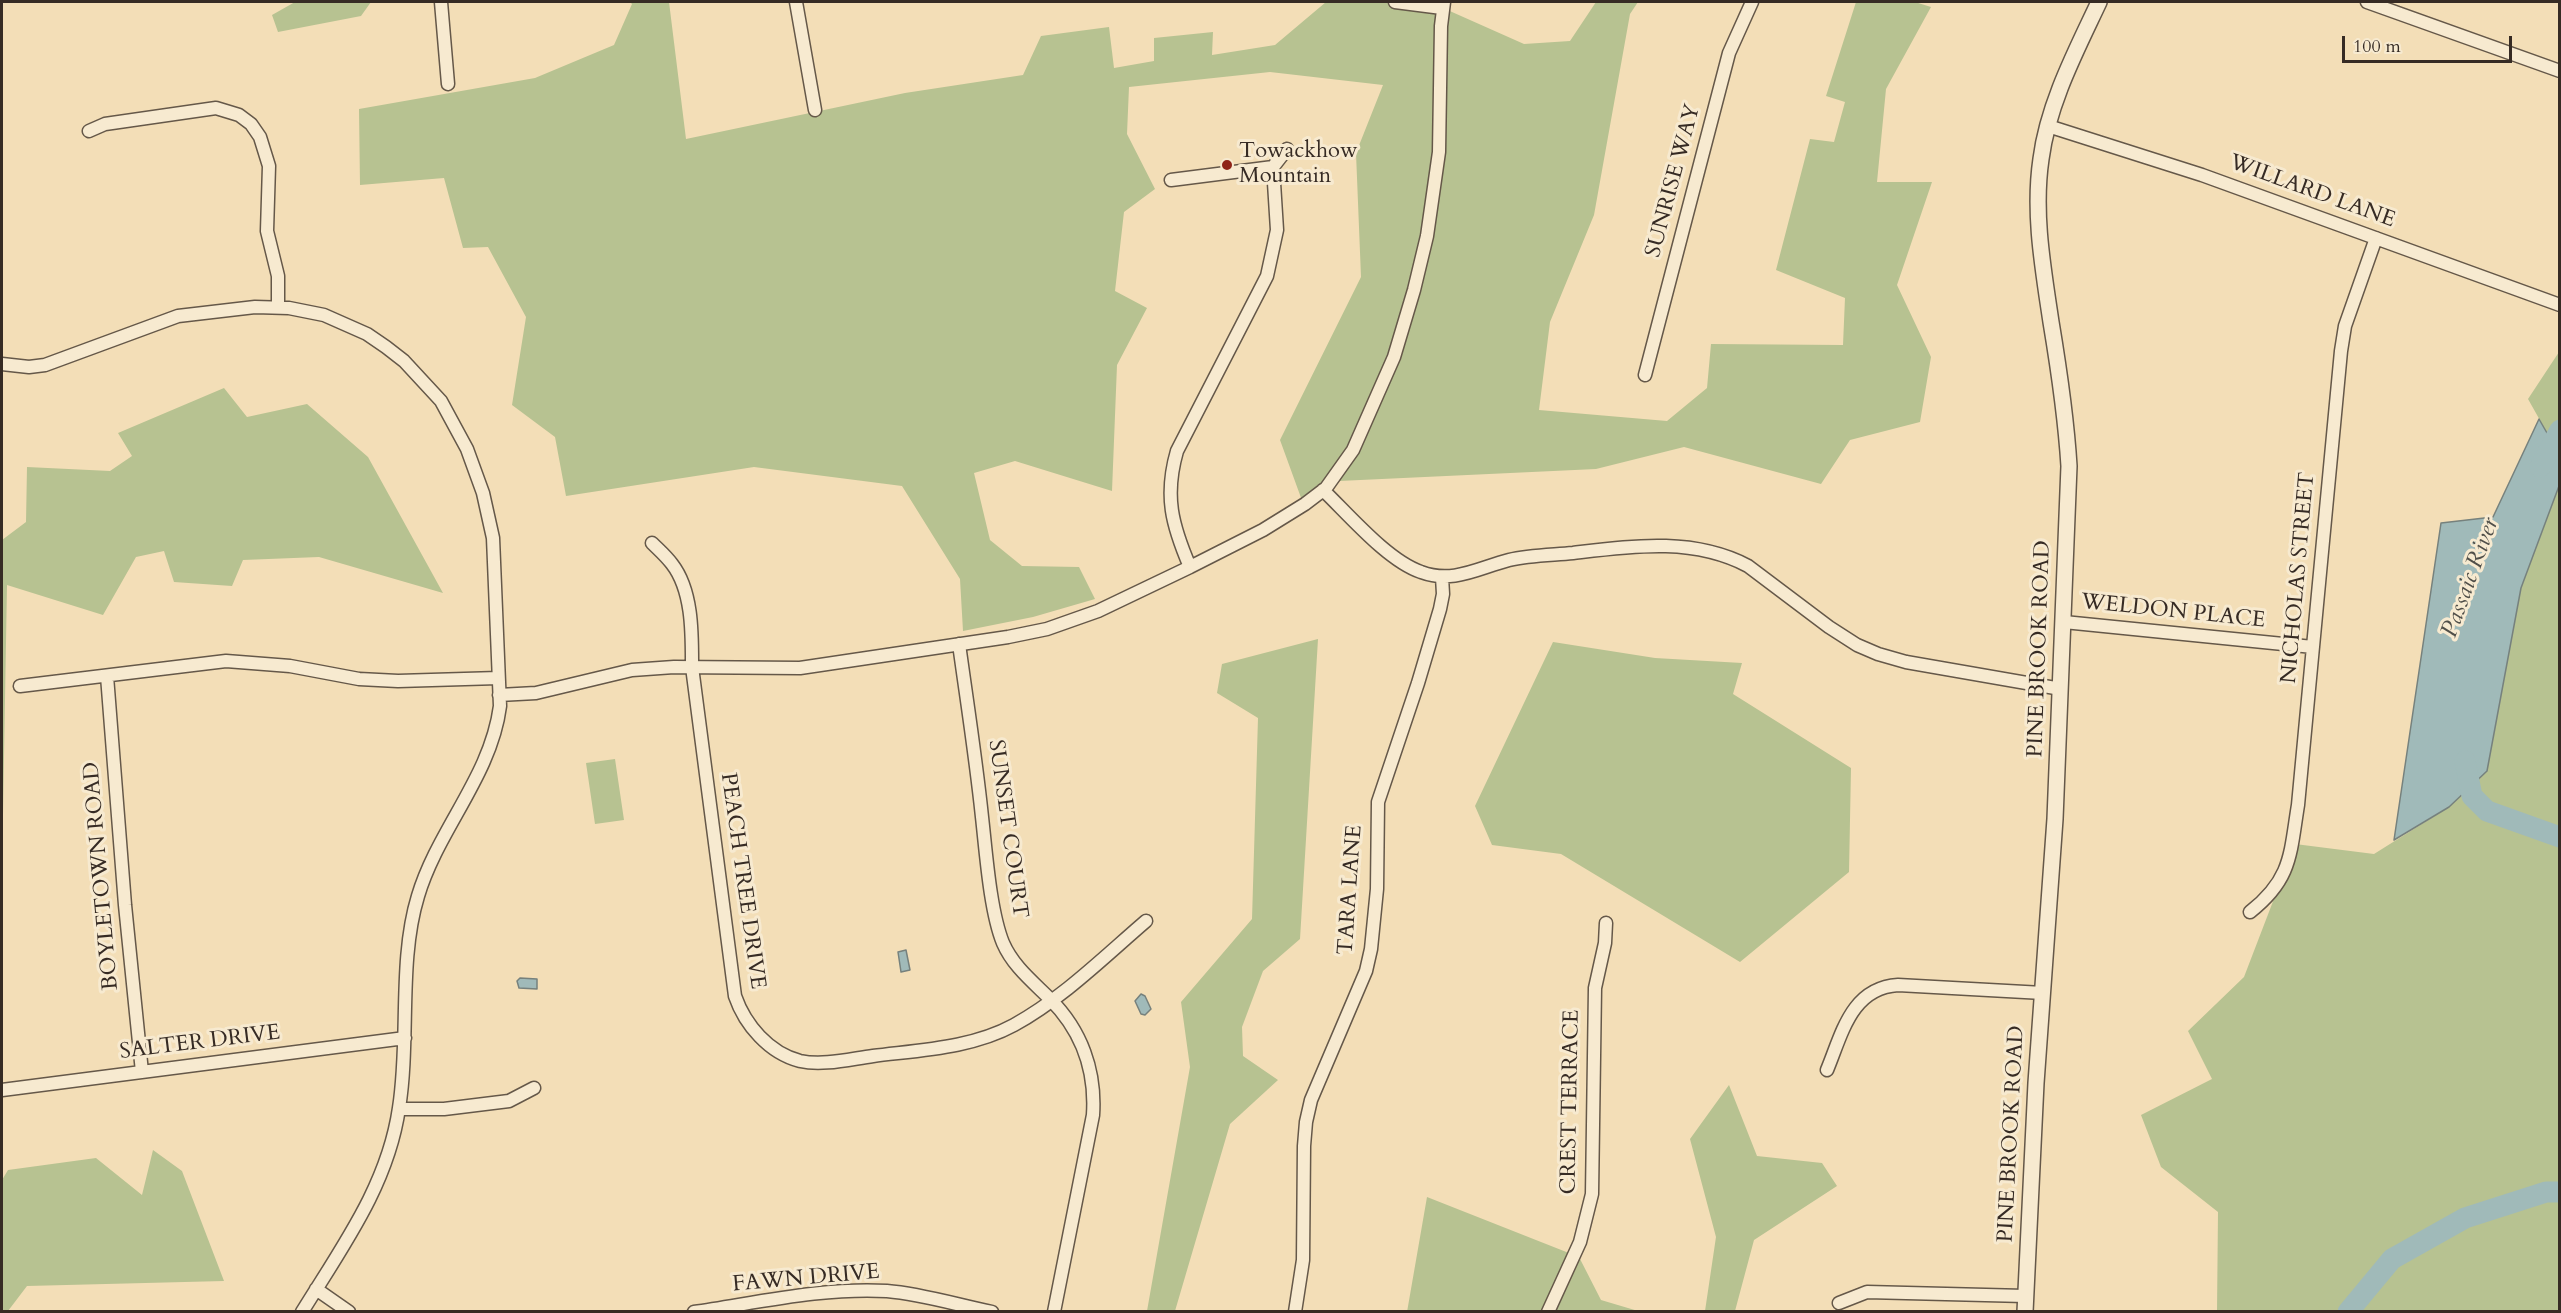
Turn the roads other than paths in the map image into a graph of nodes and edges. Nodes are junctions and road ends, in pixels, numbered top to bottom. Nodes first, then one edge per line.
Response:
1 (441, 2) edge
2 (796, 2) edge
3 (1395, 2) edge
4 (1752, 2) edge
5 (2099, 2) edge
6 (2367, 2) edge
7 (1443, 5) edge
8 (2559, 72) edge
9 (448, 84) dead end
10 (815, 110) dead end
11 (2048, 126) junction
12 (89, 131) dead end
13 (1287, 149) dead end
14 (1273, 167) junction
15 (1171, 180) dead end
16 (2376, 238) junction
17 (2559, 305) edge
18 (278, 307) junction
19 (2, 364) edge
20 (1645, 375) dead end
21 (1323, 490) junction
22 (652, 543) dead end
23 (1190, 567) junction
24 (1442, 577) junction
25 (2064, 622) junction
26 (959, 644) junction
27 (2313, 646) junction
28 (692, 668) junction
29 (107, 676) junction
30 (498, 678) junction
31 (20, 686) dead end
32 (2061, 689) junction
33 (499, 695) junction
34 (2250, 912) dead end
35 (1146, 921) dead end
36 (1606, 922) dead end
37 (2043, 993) junction
38 (1051, 1000) junction
39 (405, 1038) junction
40 (1827, 1070) dead end
41 (142, 1072) junction
42 (534, 1088) dead end
43 (2, 1090) edge
44 (399, 1109) junction
45 (316, 1289) junction
46 (1839, 1303) dead end
47 (2025, 1304) edge
48 (302, 1311) edge
49 (349, 1311) edge
50 (694, 1311) edge
51 (992, 1311) edge
52 (1054, 1311) edge
53 (1295, 1311) edge
54 (1548, 1311) edge

1 - 9 street
2 - 10 street
3 - 7 street
4 - 20 street, SUNRISE WAY
5 - 11 street, PINE BROOK ROAD
6 - 8 street
7 - 21 street
11 - 16 street, WILLARD LANE
11 - 25 street, PINE BROOK ROAD
12 - 18 street
13 - 14 street
14 - 15 street
14 - 23 street
16 - 17 street, WILLARD LANE
16 - 27 street, NICHOLAS STREET
18 - 19 street
18 - 30 street
21 - 23 street
21 - 24 street
22 - 28 street, PEACH TREE DRIVE
23 - 26 street
24 - 32 street
24 - 53 street, TARA LANE
25 - 27 street, WELDON PLACE
25 - 32 street, PINE BROOK ROAD
26 - 28 street
26 - 38 street, SUNSET COURT
27 - 34 street, NICHOLAS STREET
28 - 33 street
28 - 38 street, PEACH TREE DRIVE
29 - 30 street
29 - 31 street
29 - 41 street, BOYLETOWN ROAD
30 - 33 street
32 - 37 street, PINE BROOK ROAD
33 - 39 street
35 - 38 street, PEACH TREE DRIVE
36 - 54 street, CREST TERRACE
37 - 40 street
37 - 47 street, PINE BROOK ROAD
38 - 52 street, SUNSET COURT
39 - 41 street, SALTER DRIVE
39 - 44 street
41 - 43 street, SALTER DRIVE
42 - 44 street
44 - 45 street
45 - 48 street
45 - 49 street
46 - 47 street
50 - 51 street, FAWN DRIVE

